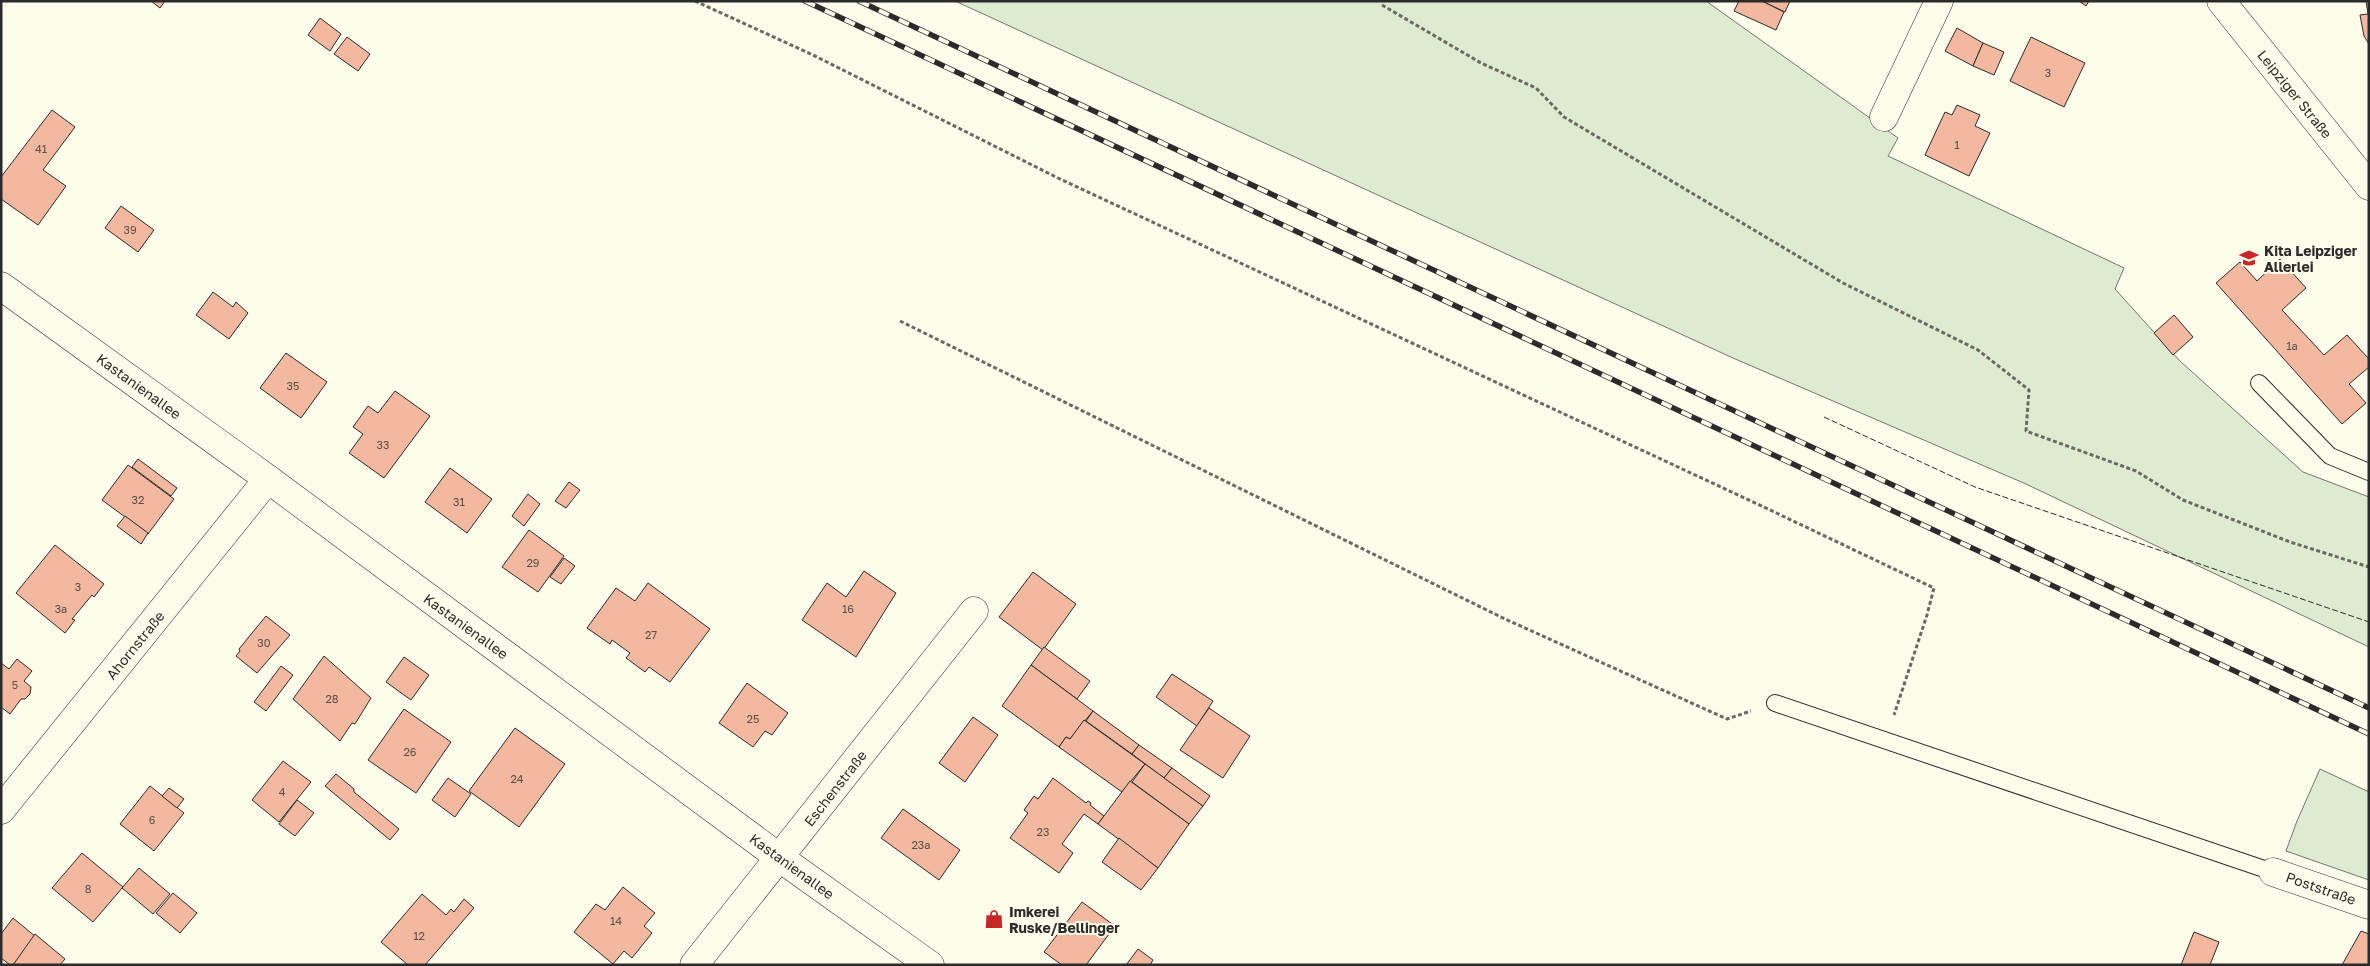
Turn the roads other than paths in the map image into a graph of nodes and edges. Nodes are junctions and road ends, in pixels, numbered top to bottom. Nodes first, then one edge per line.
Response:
1 (1939, 1) edge
2 (2221, 1) edge
3 (1884, 117) dead end
4 (2369, 186) edge
5 (1, 286) edge
6 (2259, 383) dead end
7 (2369, 472) edge
8 (268, 479) junction
9 (974, 611) dead end
10 (1775, 703) road end
11 (1, 810) edge
12 (780, 858) junction
13 (2273, 872) joint
14 (2369, 905) edge
15 (694, 965) edge
16 (930, 965) edge

1 - 3 street
2 - 4 street, Leipziger Straße
5 - 8 street, Kastanienallee
6 - 7 lane
8 - 11 street, Ahornstraße
8 - 12 street, Kastanienallee
9 - 12 street, Eschenstraße
10 - 13 lane
12 - 15 street, Eschenstraße
12 - 16 street, Kastanienallee
13 - 14 street, Poststraße

